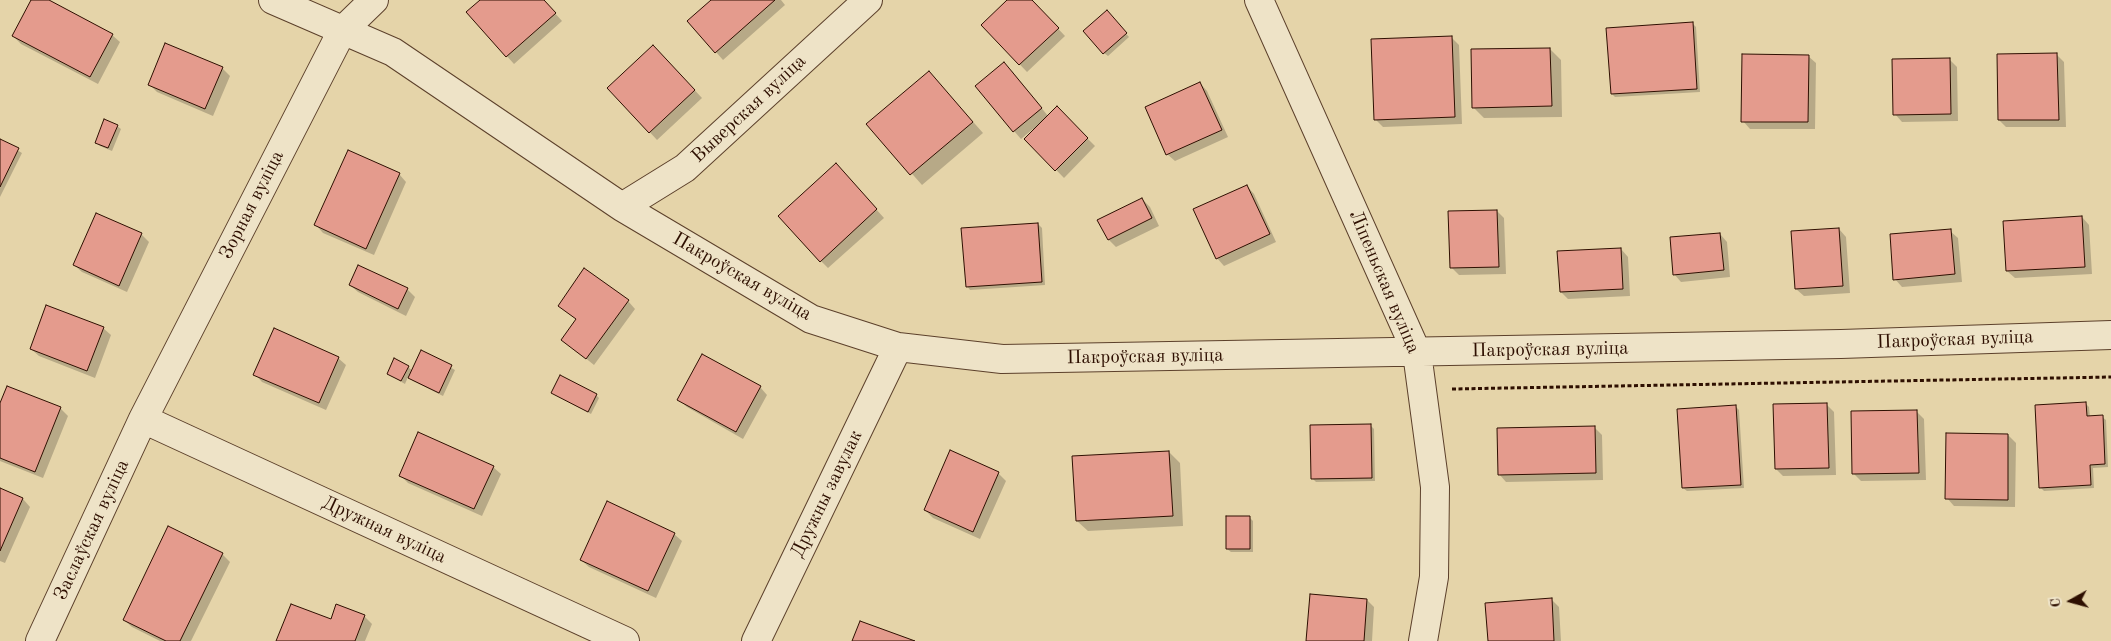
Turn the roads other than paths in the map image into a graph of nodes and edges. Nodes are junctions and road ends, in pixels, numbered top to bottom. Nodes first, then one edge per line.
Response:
1 (273, 0) edge
2 (374, 0) edge
3 (868, 0) edge
4 (1259, 0) edge
5 (342, 30) junction
6 (622, 207) junction
7 (2111, 335) edge
8 (898, 347) junction
9 (1417, 353) junction
10 (143, 419) junction
11 (40, 641) edge
12 (625, 641) edge
13 (756, 641) edge
14 (1423, 641) edge

1 - 5 street, Пакроўская вуліца
2 - 5 street, Зорная вуліца
3 - 6 street, Выверская вуліца
4 - 9 street, Ліпеньская вуліца
5 - 6 street, Пакроўская вуліца
5 - 10 street, Зорная вуліца
6 - 8 street, Пакроўская вуліца
7 - 9 street, Пакроўская вуліца
8 - 9 street, Пакроўская вуліца
8 - 13 street, Дружны завулак
9 - 14 street, Ліпеньская вуліца
10 - 11 street, Заслаўская вуліца
10 - 12 street, Дружная вуліца

